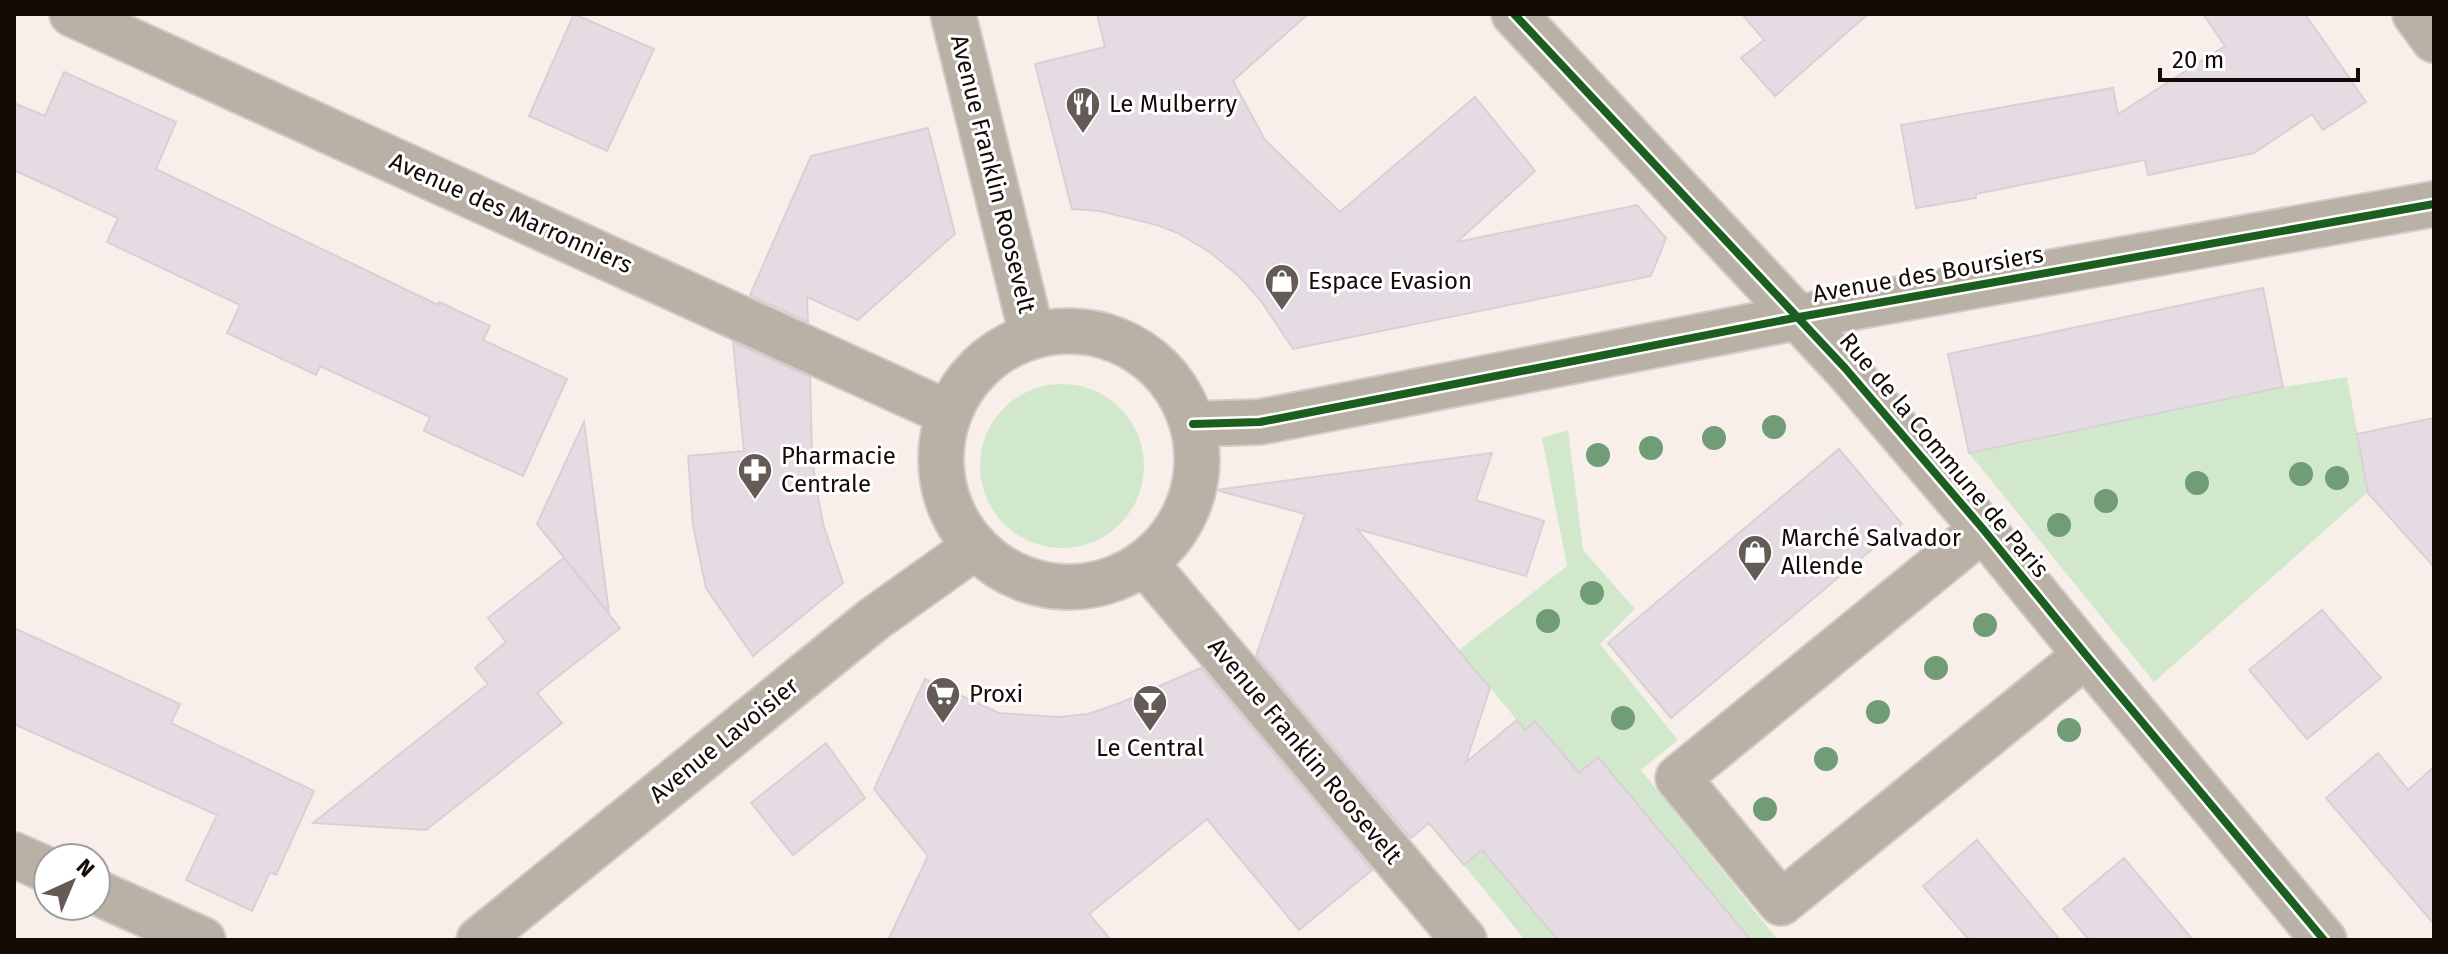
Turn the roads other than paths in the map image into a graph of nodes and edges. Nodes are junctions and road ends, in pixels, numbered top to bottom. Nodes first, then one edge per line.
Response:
1 (72, 14) edge
2 (953, 14) edge
3 (1514, 14) edge
4 (2415, 14) edge
5 (2434, 40) edge
6 (2434, 204) edge
7 (1799, 317) junction
8 (1032, 335) junction
9 (948, 413) junction
10 (1193, 424) junction
11 (1983, 529) junction
12 (975, 547) junction
13 (1145, 563) junction
14 (2086, 655) junction
15 (112, 899) edge
16 (203, 940) edge
17 (479, 940) edge
18 (1464, 940) edge
19 (2324, 940) edge

1 - 9 street, Avenue des Marronniers
2 - 8 street, Avenue Franklin Roosevelt
3 - 7 street, Rue de la Commune de Paris
4 - 5 street
6 - 7 street, Avenue des Boursiers
7 - 10 street, Avenue des Boursiers
7 - 11 street, Rue de la Commune de Paris
8 - 9 street
8 - 10 street
9 - 12 street
10 - 13 street
11 - 14 street, Rue de la Commune de Paris
11 - 14 street
12 - 13 street
12 - 17 street, Avenue Lavoisier
13 - 18 street, Avenue Franklin Roosevelt
14 - 19 street, Rue de la Commune de Paris
15 - 16 street

